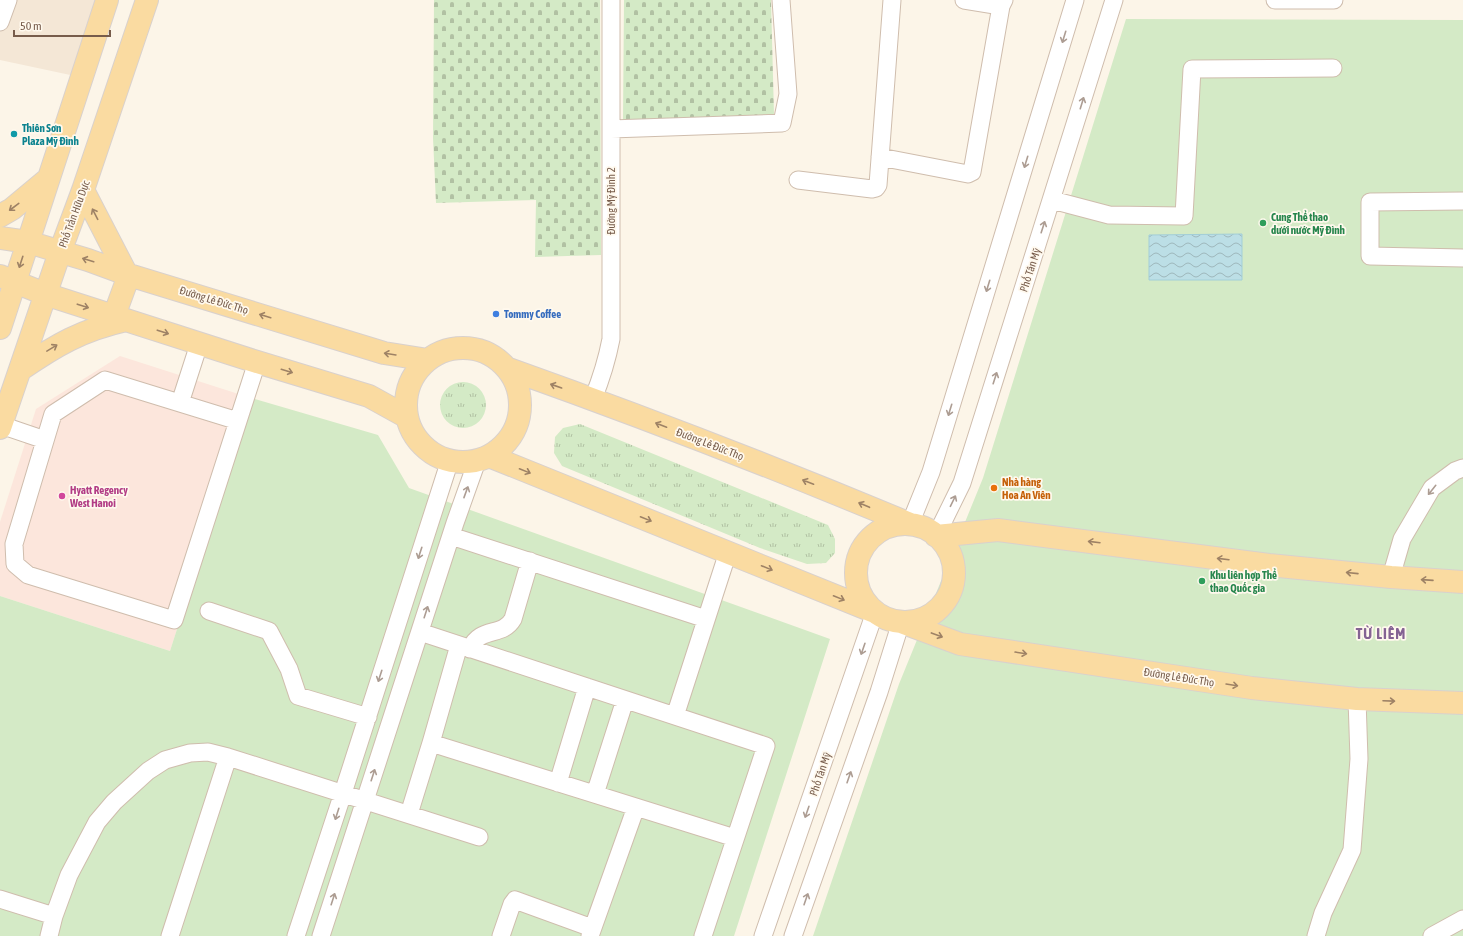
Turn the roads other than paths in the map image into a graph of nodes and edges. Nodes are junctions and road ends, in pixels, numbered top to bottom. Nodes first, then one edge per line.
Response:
1 (8, 0) edge
2 (107, 0) edge
3 (147, 0) edge
4 (611, 0) edge
5 (781, 0) edge
6 (892, 0) edge
7 (964, 0) edge
8 (1075, 0) edge
9 (1114, 0) edge
10 (1275, 0) edge
11 (1322, 0) edge
12 (1334, 0) edge
13 (1002, 3) edge
14 (0, 22) edge
15 (1333, 68) dead end
16 (611, 129) junction
17 (880, 157) junction
18 (48, 179) junction
19 (798, 180) dead end
20 (83, 190) junction
21 (1052, 200) junction
22 (1463, 201) edge
23 (0, 216) edge
24 (0, 238) edge
25 (28, 242) junction
26 (60, 252) junction
27 (1463, 258) edge
28 (128, 274) junction
29 (7, 279) edge
30 (46, 294) junction
31 (120, 318) junction
32 (0, 328) edge
33 (199, 344) junction
34 (428, 360) junction
35 (257, 362) junction
36 (509, 369) junction
37 (12, 377) edge
38 (593, 399) junction
39 (180, 403) junction
40 (407, 417) junction
41 (238, 421) junction
42 (0, 426) edge
43 (45, 440) junction
44 (483, 459) junction
45 (450, 460) junction
46 (1463, 468) edge
47 (910, 524) junction
48 (451, 536) junction
49 (936, 536) junction
50 (728, 552) junction
51 (530, 561) junction
52 (1391, 577) junction
53 (1463, 582) edge
54 (209, 611) dead end
55 (875, 612) junction
56 (706, 619) junction
57 (900, 622) junction
58 (420, 632) junction
59 (464, 647) junction
60 (587, 687) junction
61 (1357, 699) junction
62 (625, 700) junction
63 (1463, 703) edge
64 (675, 716) junction
65 (368, 717) junction
66 (431, 743) junction
67 (228, 757) junction
68 (558, 783) junction
69 (343, 794) junction
70 (595, 794) junction
71 (365, 800) junction
72 (636, 807) junction
73 (409, 814) junction
74 (479, 837) dead end
75 (735, 838) junction
76 (0, 899) edge
77 (54, 916) junction
78 (1463, 919) edge
79 (591, 932) edge
80 (48, 936) edge
81 (170, 936) edge
82 (296, 936) edge
83 (321, 936) edge
84 (501, 936) edge
85 (703, 936) edge
86 (763, 936) edge
87 (793, 936) edge
88 (1316, 936) edge
89 (1432, 936) edge

1 - 14 street
2 - 18 main road
3 - 20 main road, Phố Trần Hữu Dực
4 - 16 street, Đường Mỹ Đình 2
5 - 16 street
6 - 17 street
7 - 13 street
8 -> 47 street
21 -> 9 street, Phố Tân Mỹ
10 - 11 street
11 - 12 street
13 - 17 street
15 - 21 street
16 - 38 street, Đường Mỹ Đình 2
17 - 19 street
18 -> 23 main road
18 - 25 main road
20 - 26 main road, Phố Trần Hữu Dực
28 -> 20 main road
49 -> 21 street, Phố Tân Mỹ
22 - 27 street
24 - 25 main road, Đường Lê Đức Thọ
25 - 26 main road, Đường Lê Đức Thọ
25 -> 29 main road
28 -> 26 main road, Đường Lê Đức Thọ
26 - 30 main road, Phố Trần Hữu Dực
28 - 31 main road
34 -> 28 main road, Đường Lê Đức Thọ
29 - 30 main road
29 - 32 main road
30 -> 31 main road
30 - 37 main road, Phố Trần Hữu Dực
31 -> 33 main road
37 -> 31 main road
33 - 35 main road
33 - 39 street
34 - 36 main road
34 - 40 main road
35 -> 40 main road
35 - 41 street
38 -> 36 main road, Đường Lê Đức Thọ
36 - 44 main road
37 - 42 main road, Phố Trần Hữu Dực
47 -> 38 main road, Đường Lê Đức Thọ
39 - 41 street
39 - 43 street
40 - 45 main road
41 - 43 street
42 - 43 street
44 - 45 main road
48 -> 44 street
44 -> 50 main road
45 -> 65 street
46 -> 52 street
47 - 49 main road
47 - 55 main road
48 - 51 street
58 -> 48 street
52 -> 49 main road
49 - 57 main road
50 -> 55 main road
50 - 56 street
51 - 56 street
51 - 59 street
53 -> 52 main road
54 - 65 street
55 - 57 main road
55 -> 86 street, Phố Tân Mỹ
56 - 64 street
57 -> 61 main road, Đường Lê Đức Thọ
87 -> 57 street
58 - 59 street
71 -> 58 street
59 - 60 street
59 - 66 street
60 - 62 street
60 - 68 street
61 -> 63 main road, Đường Lê Đức Thọ
61 - 88 street
62 - 64 street
62 - 70 street
64 - 75 street
65 - 69 street
66 - 68 street
66 - 73 street
67 - 69 street
67 - 77 street
67 - 81 street
68 - 70 street
69 - 71 street
69 -> 82 street
70 - 72 street
71 - 73 street
83 -> 71 street
72 - 75 street
72 - 79 street
73 - 74 street
75 - 85 street
76 - 77 street
77 - 80 street
78 - 89 street
79 - 84 street

